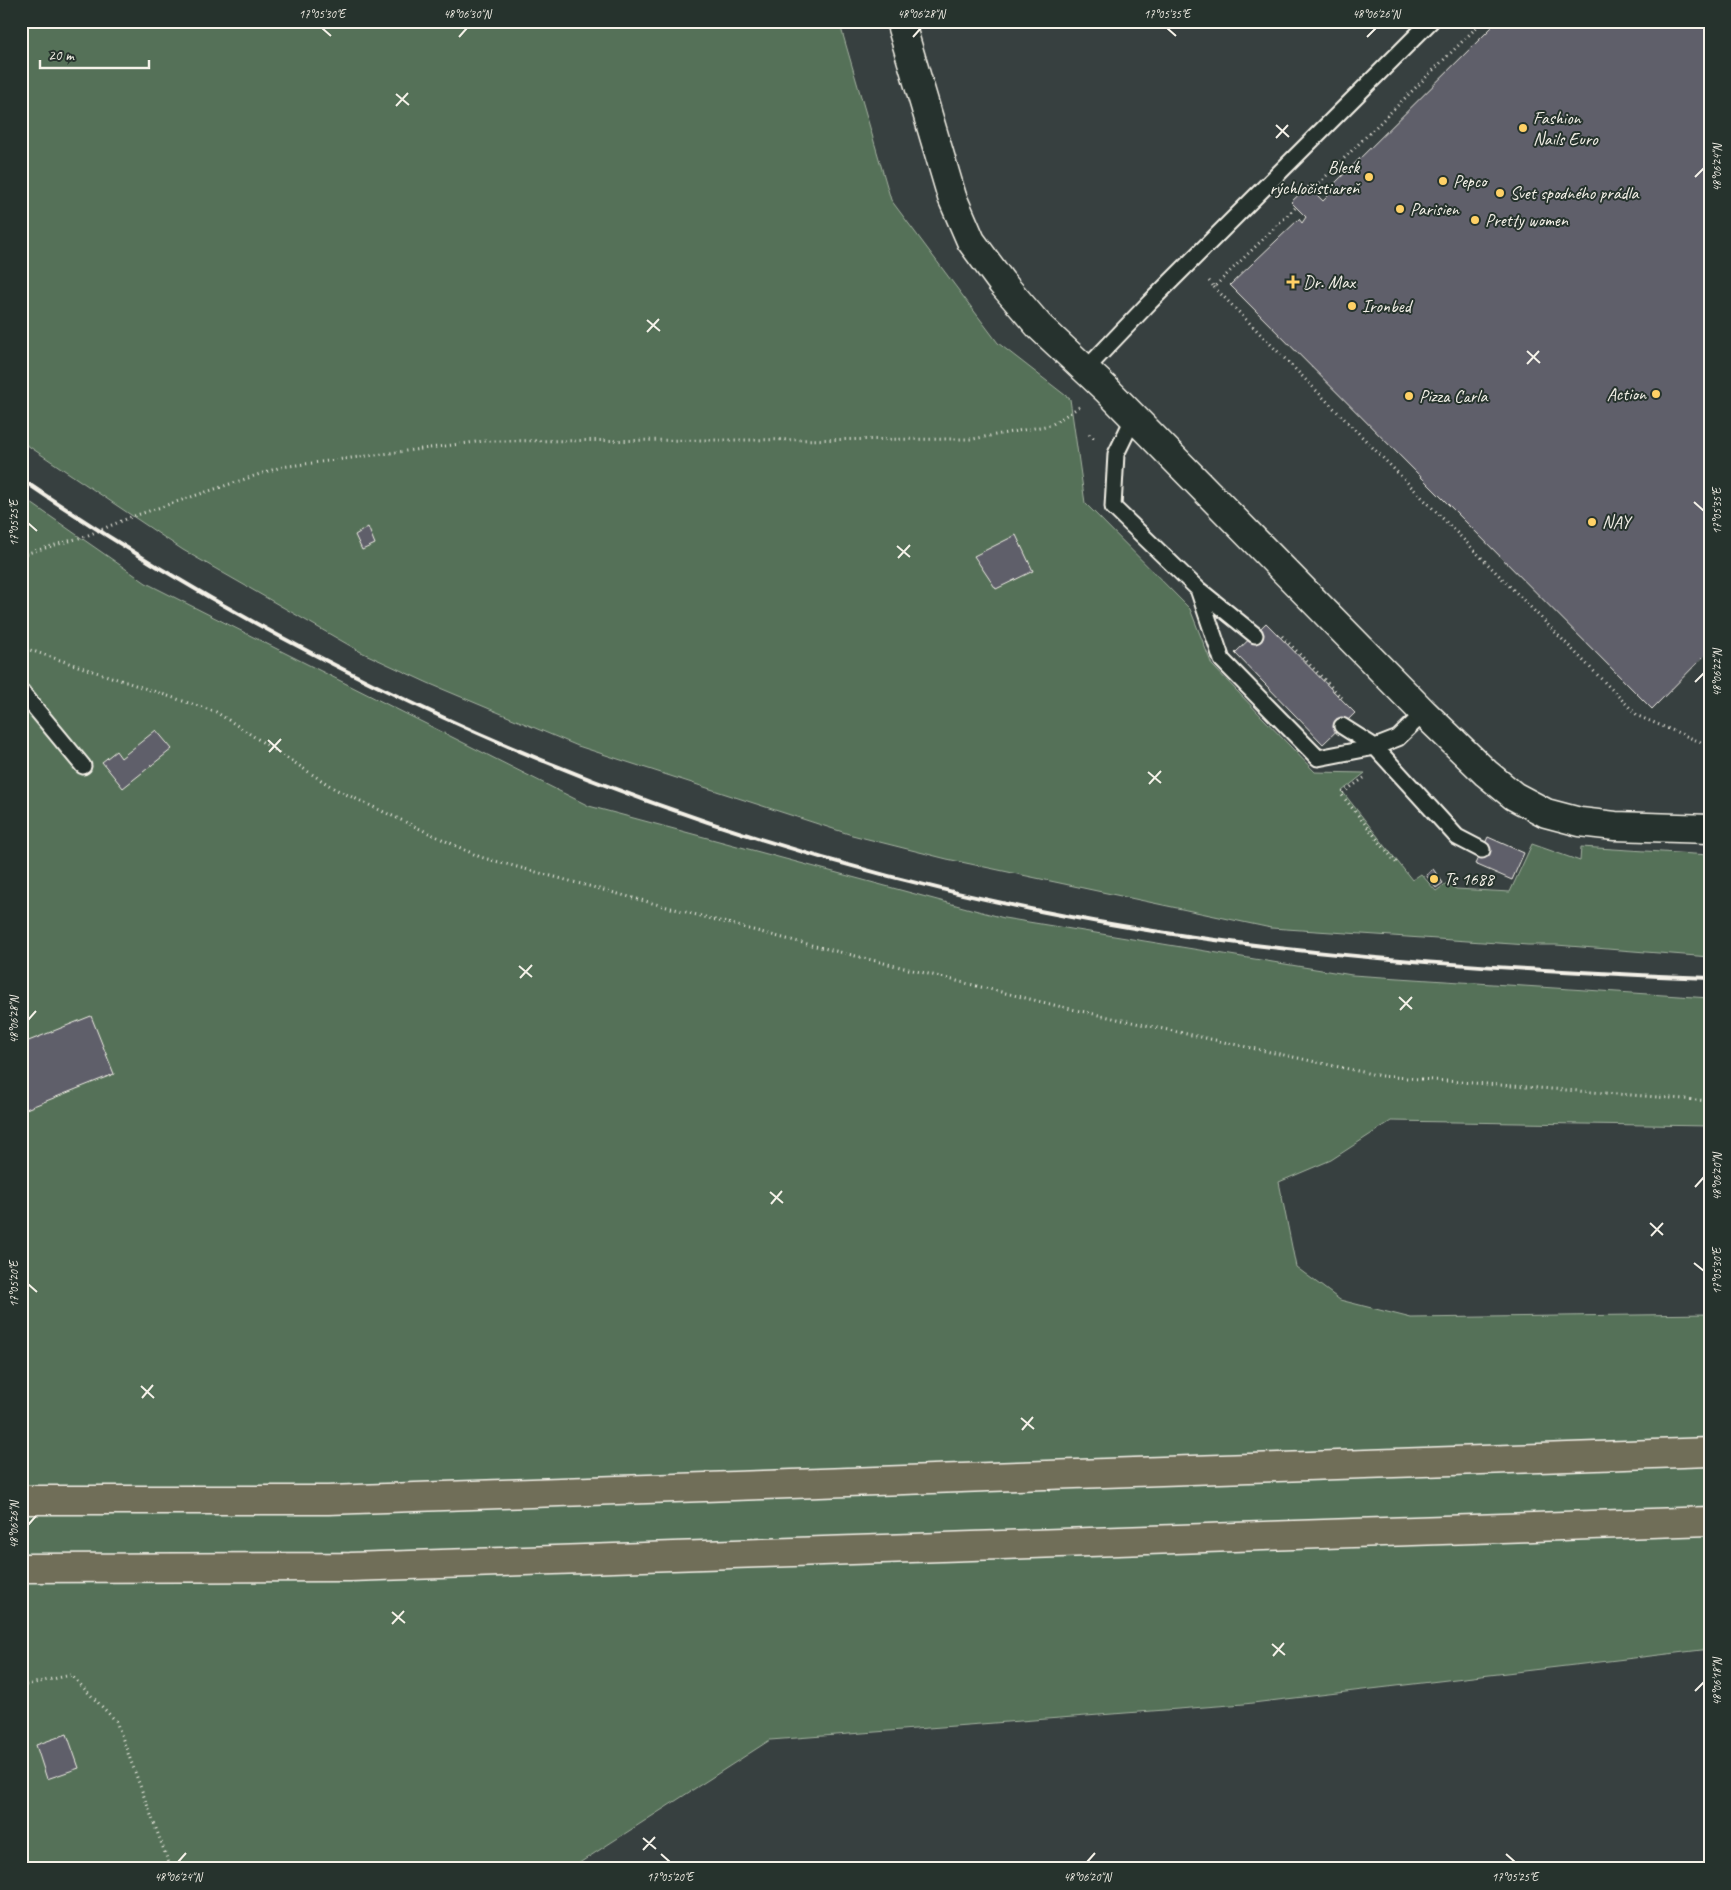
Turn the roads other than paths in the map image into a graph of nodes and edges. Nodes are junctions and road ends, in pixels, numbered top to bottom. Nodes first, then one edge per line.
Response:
1 (900, 21) edge
2 (1431, 21) edge
3 (1086, 369) junction
4 (1134, 417) junction
5 (1198, 589) junction
6 (1254, 635) dead end
7 (21, 691) edge
8 (1424, 713) junction
9 (1342, 726) dead end
10 (1376, 747) junction
11 (82, 766) dead end
12 (1710, 829) edge
13 (1482, 850) dead end
14 (1710, 1452) edge
15 (21, 1500) edge
16 (1710, 1521) edge
17 (21, 1568) edge

1 - 3 street
2 - 3 lane
3 - 4 street
4 - 5 lane
4 - 8 street
5 - 6 lane
5 - 10 lane
7 - 11 lane
8 - 10 lane
8 - 12 street
9 - 10 lane
10 - 13 lane
14 - 15 highway
16 - 17 highway

